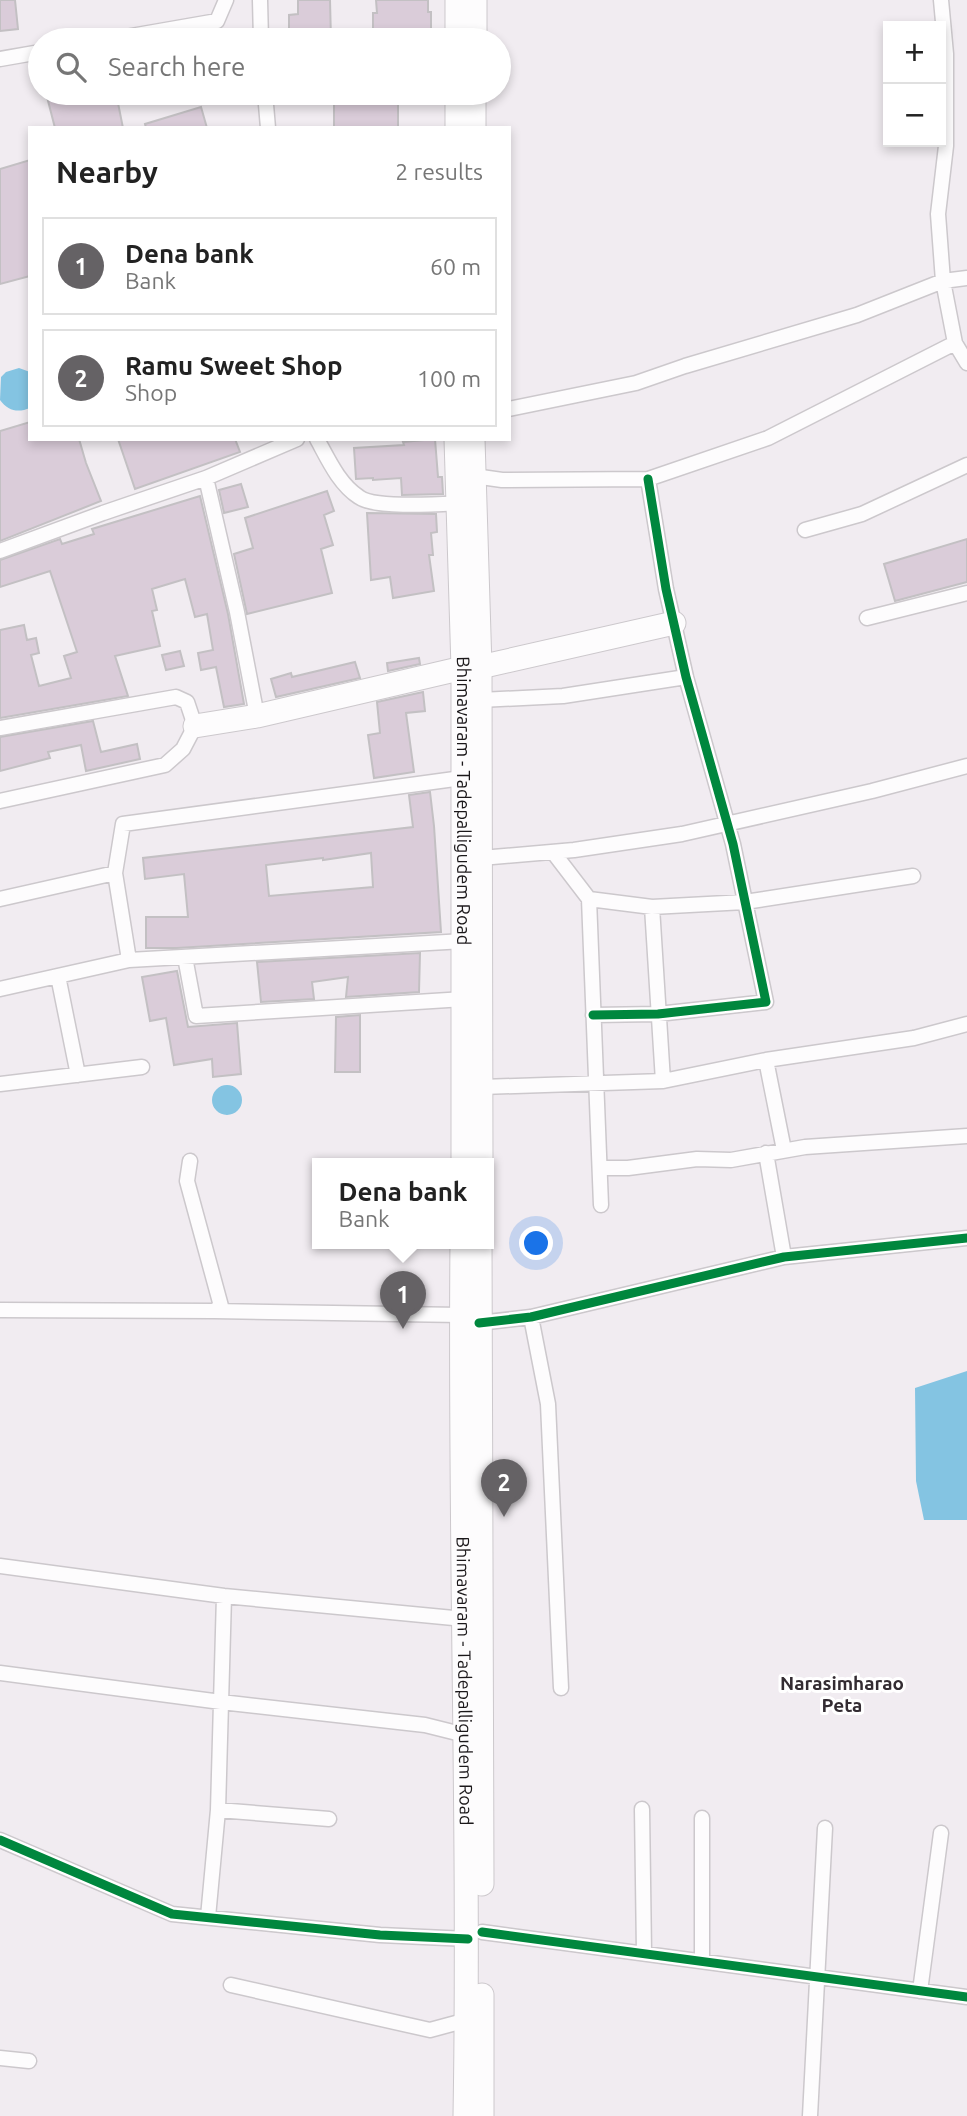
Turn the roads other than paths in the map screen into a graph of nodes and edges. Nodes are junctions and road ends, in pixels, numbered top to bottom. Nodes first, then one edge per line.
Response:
1 (226, 0) edge
2 (260, 0) edge
3 (457, 0) edge
4 (475, 0) edge
5 (941, 0) edge
6 (177, 28) edge
7 (261, 28) edge
8 (457, 28) edge
9 (475, 28) edge
10 (28, 53) edge
11 (0, 59) edge
12 (266, 105) edge
13 (457, 105) edge
14 (474, 105) edge
15 (268, 126) edge
16 (457, 126) edge
17 (474, 126) edge
18 (967, 278) edge
19 (943, 281) junction
20 (955, 343) junction
21 (967, 363) edge
22 (511, 409) edge
23 (292, 441) edge
24 (318, 441) edge
25 (456, 441) edge
26 (473, 441) edge
27 (967, 465) edge
28 (474, 475) junction
29 (206, 478) junction
30 (648, 479) junction
31 (466, 503) junction
32 (805, 530) dead end
33 (0, 551) edge
34 (967, 593) edge
35 (867, 618) dead end
36 (674, 623) junction
37 (472, 667) junction
38 (686, 677) junction
39 (481, 700) junction
40 (257, 716) junction
41 (195, 726) junction
42 (0, 728) edge
43 (472, 730) junction
44 (967, 766) edge
45 (462, 778) junction
46 (0, 801) edge
47 (727, 823) junction
48 (553, 852) junction
49 (481, 858) junction
50 (116, 873) junction
51 (914, 876) dead end
52 (0, 899) edge
53 (589, 899) junction
54 (746, 902) junction
55 (652, 907) junction
56 (464, 942) junction
57 (185, 957) junction
58 (129, 960) junction
59 (58, 976) junction
60 (0, 989) edge
61 (464, 999) junction
62 (659, 1014) junction
63 (593, 1015) junction
64 (967, 1024) edge
65 (766, 1060) junction
66 (142, 1066) dead end
67 (78, 1074) junction
68 (663, 1081) junction
69 (0, 1084) edge
70 (596, 1084) junction
71 (482, 1087) junction
72 (967, 1136) edge
73 (784, 1150) junction
74 (766, 1153) junction
75 (463, 1158) edge
76 (481, 1158) edge
77 (190, 1161) dead end
78 (600, 1168) junction
79 (601, 1205) dead end
80 (967, 1238) edge
81 (463, 1249) edge
82 (479, 1249) edge
83 (784, 1257) junction
84 (0, 1310) edge
85 (214, 1311) junction
86 (531, 1317) junction
87 (470, 1319) junction
88 (0, 1566) edge
89 (224, 1596) junction
90 (464, 1619) junction
91 (0, 1674) edge
92 (561, 1688) dead end
93 (220, 1702) junction
94 (465, 1735) junction
95 (642, 1809) dead end
96 (218, 1810) junction
97 (702, 1818) dead end
98 (329, 1819) dead end
99 (825, 1828) dead end
100 (941, 1833) dead end
101 (0, 1840) edge
102 (208, 1917) junction
103 (475, 1935) junction
104 (644, 1954) junction
105 (702, 1961) junction
106 (819, 1978) junction
107 (231, 1985) dead end
108 (919, 1991) junction
109 (967, 1997) edge
110 (467, 2020) junction
111 (0, 2058) edge
112 (29, 2061) dead end
113 (465, 2116) edge
114 (482, 2116) edge
115 (810, 2116) edge

1 - 6 street
2 - 7 street
3 - 8 main road
4 - 9 main road
5 - 19 street
10 - 11 street
12 - 15 street
13 - 16 main road
14 - 17 main road
18 - 19 street
19 - 20 street
19 - 22 street
20 - 21 street
20 - 30 street
23 - 29 street
24 - 31 street
25 - 31 main road
26 - 28 main road
27 - 32 street
28 - 30 street
28 - 31 main road
29 - 33 street
29 - 40 street
30 - 36 street
31 - 37 main road
34 - 35 street
36 - 37 main road
36 - 38 street
37 - 39 main road
37 - 40 main road
37 - 43 main road, Bhimavaram - Tadepalligudem Road
38 - 39 street
38 - 47 street
39 - 43 main road
40 - 41 main road
41 - 42 street
41 - 46 street
43 - 45 main road, Bhimavaram - Tadepalligudem Road
43 - 49 main road
44 - 47 street
45 - 50 street
45 - 56 main road, Bhimavaram - Tadepalligudem Road
47 - 48 street
47 - 54 street
48 - 49 street
48 - 53 street
49 - 71 main road
50 - 52 street
50 - 58 street
51 - 54 street
53 - 55 street
53 - 63 street
54 - 55 street
54 - 62 street
55 - 62 street
56 - 57 street
56 - 61 main road, Bhimavaram - Tadepalligudem Road
57 - 58 street
57 - 61 street
58 - 59 street
59 - 60 street
59 - 67 street
61 - 75 main road, Bhimavaram - Tadepalligudem Road
62 - 63 street
62 - 68 street
63 - 70 street
64 - 65 street
65 - 68 street
65 - 73 street
66 - 67 street
67 - 69 street
68 - 70 street
70 - 71 street
70 - 78 street
71 - 76 main road
72 - 73 street
73 - 74 street
74 - 78 street
74 - 83 street
77 - 85 street
78 - 79 street
80 - 83 street
81 - 87 main road, Bhimavaram - Tadepalligudem Road
82 - 87 main road
83 - 86 street
84 - 85 street
85 - 87 street
86 - 87 street
86 - 92 street
87 - 90 main road, Bhimavaram - Tadepalligudem Road
87 - 103 main road
88 - 89 street
89 - 90 street
89 - 93 street
90 - 94 main road, Bhimavaram - Tadepalligudem Road
91 - 93 street
93 - 94 street
93 - 96 street
94 - 103 main road, Bhimavaram - Tadepalligudem Road
95 - 104 street
96 - 98 street
96 - 102 street
97 - 105 street
99 - 106 street
100 - 108 street
101 - 102 street
102 - 103 street
103 - 104 street
103 - 110 main road, Bhimavaram - Tadepalligudem Road
103 - 114 main road
104 - 105 street
105 - 106 street
106 - 108 street
106 - 115 street
107 - 110 street
108 - 109 street
110 - 113 main road, Bhimavaram - Tadepalligudem Road
111 - 112 street

